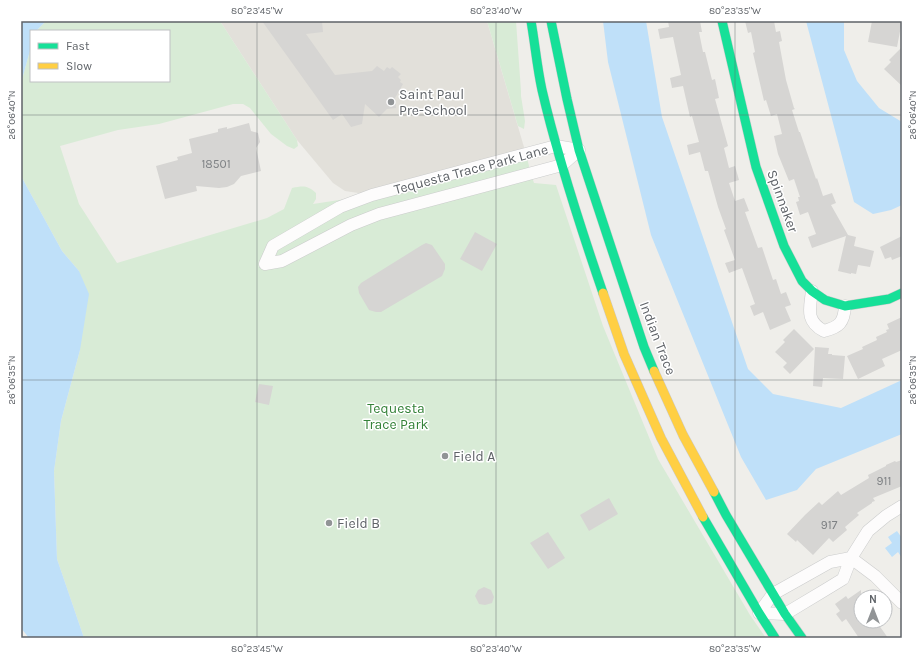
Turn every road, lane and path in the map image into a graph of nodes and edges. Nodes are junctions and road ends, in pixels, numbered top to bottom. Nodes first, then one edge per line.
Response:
1 (531, 21) edge
2 (551, 21) edge
3 (722, 21) edge
4 (556, 146) junction
5 (580, 150) junction
6 (562, 166) junction
7 (812, 291) junction
8 (902, 293) edge
9 (845, 306) junction
10 (902, 506) edge
11 (851, 558) junction
12 (813, 571) junction
13 (825, 590) junction
14 (773, 594) junction
15 (902, 603) edge
16 (759, 613) junction
17 (785, 614) junction
18 (775, 638) edge
19 (802, 638) edge

1 - 4 main road
2 - 5 main road, Indian Trace
3 - 7 main road, Spinnaker
4 - 5 street, Tequesta Trace Park Lane
4 - 6 main road
4 - 6 street, Tequesta Trace Park Lane
5 - 6 street, Tequesta Trace Park Lane
5 - 14 main road, Indian Trace
6 - 16 main road
7 - 9 main road, Spinnaker
7 - 9 street
8 - 9 main road, Spinnaker
10 - 11 street
11 - 12 street
11 - 13 street
11 - 15 street
12 - 13 street
12 - 14 street
13 - 17 street
14 - 16 street
14 - 17 main road, Indian Trace
16 - 17 street
16 - 18 main road
17 - 19 main road, Indian Trace

